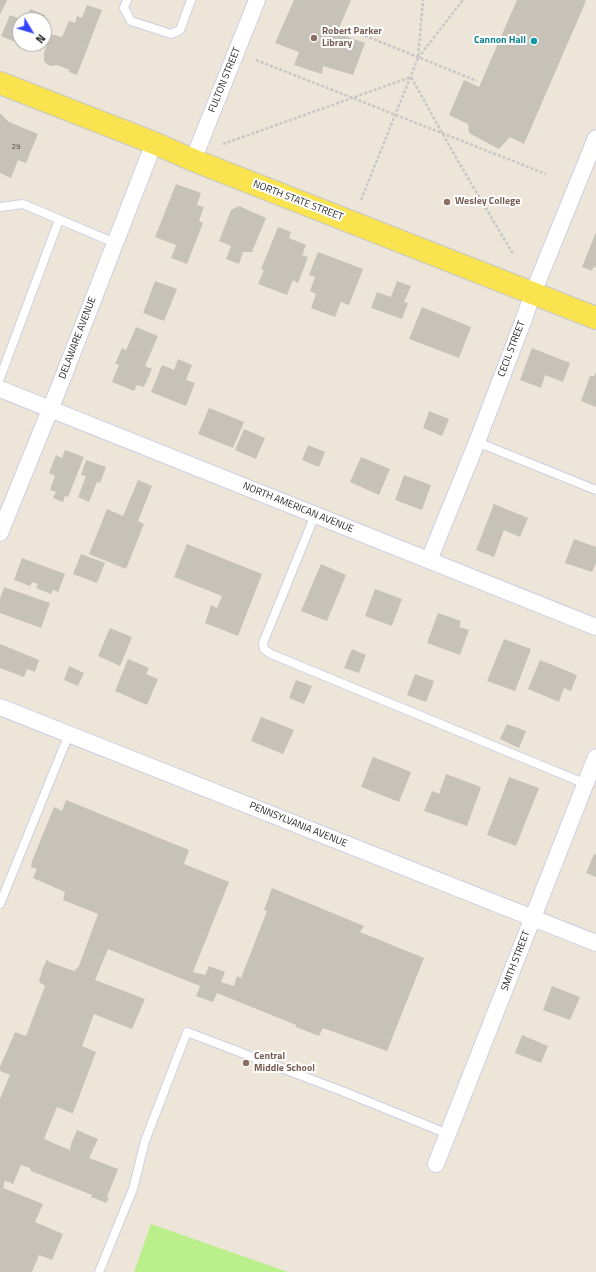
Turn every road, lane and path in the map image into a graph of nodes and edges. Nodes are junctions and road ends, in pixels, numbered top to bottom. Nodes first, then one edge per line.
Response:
1 (127, 0) edge
2 (191, 0) edge
3 (257, 0) edge
4 (423, 0) edge
5 (463, 0) edge
6 (351, 30) dead end
7 (418, 58) junction
8 (256, 60) dead end
9 (411, 77) junction
10 (477, 82) dead end
11 (0, 83) edge
12 (352, 98) junction
13 (395, 115) junction
14 (443, 134) junction
15 (596, 138) edge
16 (154, 143) junction
17 (223, 144) dead end
18 (193, 160) junction
19 (546, 174) dead end
20 (361, 200) dead end
21 (0, 207) edge
22 (59, 220) junction
23 (115, 243) junction
24 (513, 254) dead end
25 (533, 293) junction
26 (596, 318) edge
27 (0, 378) edge
28 (0, 388) edge
29 (51, 409) junction
30 (477, 442) junction
31 (596, 490) edge
32 (315, 515) junction
33 (0, 533) edge
34 (429, 560) junction
35 (596, 627) edge
36 (0, 707) edge
37 (69, 734) junction
38 (596, 757) edge
39 (586, 784) junction
40 (0, 904) edge
41 (533, 918) junction
42 (596, 943) edge
43 (448, 1134) junction
44 (436, 1164) dead end
45 (99, 1272) edge

1 - 2 lane
3 - 18 street, FULTON STREET
4 - 7 path
5 - 7 path
6 - 7 path
7 - 9 path
7 - 10 path
8 - 12 path
9 - 12 path
9 - 13 path
9 - 14 path
11 - 16 main road, NORTH STATE STREET
12 - 13 path
12 - 17 path
13 - 14 path
13 - 20 path
14 - 19 path
14 - 24 path
15 - 25 street, CECIL STREET
16 - 18 main road, NORTH STATE STREET
16 - 23 street, DELAWARE AVENUE
18 - 25 main road, NORTH STATE STREET
21 - 22 lane
22 - 23 lane
22 - 27 lane
23 - 29 street, DELAWARE AVENUE
25 - 26 main road, NORTH STATE STREET
25 - 30 street, CECIL STREET
28 - 29 street, NORTH AMERICAN AVENUE
29 - 32 street, NORTH AMERICAN AVENUE
29 - 33 street, DELAWARE AVENUE
30 - 31 lane
30 - 34 street, CECIL STREET
32 - 34 street, NORTH AMERICAN AVENUE
32 - 39 lane
34 - 35 street, NORTH AMERICAN AVENUE
36 - 37 street, PENNSYLVANIA AVENUE
37 - 40 lane
37 - 41 street, PENNSYLVANIA AVENUE
38 - 39 street, SMITH STREET
39 - 41 street, SMITH STREET
41 - 42 street, PENNSYLVANIA AVENUE
41 - 43 street, SMITH STREET
43 - 44 street, SMITH STREET
43 - 45 lane

